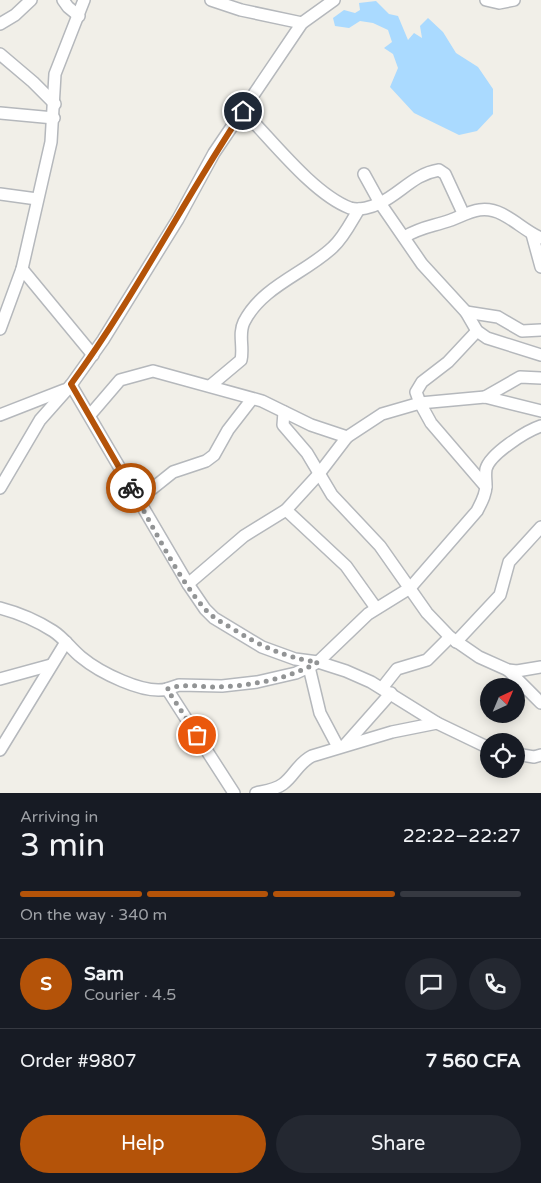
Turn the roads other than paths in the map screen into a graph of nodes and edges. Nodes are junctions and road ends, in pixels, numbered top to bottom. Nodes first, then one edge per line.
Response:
1 (31, 0) edge
2 (63, 0) edge
3 (84, 0) edge
4 (211, 0) edge
5 (334, 0) edge
6 (486, 0) edge
7 (514, 0) edge
8 (79, 16) junction
9 (302, 23) junction
10 (0, 24) edge
11 (0, 54) edge
12 (54, 104) junction
13 (243, 111) junction
14 (0, 113) edge
15 (54, 118) junction
16 (364, 174) dead end
17 (0, 194) edge
18 (37, 199) junction
19 (380, 203) junction
20 (359, 209) junction
21 (463, 214) junction
22 (536, 236) edge
23 (404, 237) junction
24 (541, 267) edge
25 (22, 269) junction
26 (466, 312) junction
27 (0, 329) edge
28 (541, 330) edge
29 (477, 331) junction
30 (93, 355) junction
31 (541, 355) edge
32 (541, 378) edge
33 (210, 386) junction
34 (69, 387) junction
35 (485, 397) junction
36 (252, 399) junction
37 (420, 402) junction
38 (541, 410) edge
39 (284, 412) junction
40 (0, 415) edge
41 (90, 415) junction
42 (541, 426) edge
43 (347, 437) junction
44 (318, 475) junction
45 (486, 487) junction
46 (0, 488) edge
47 (138, 500) junction
48 (286, 510) junction
49 (541, 527) edge
50 (188, 584) junction
51 (410, 588) junction
52 (0, 608) edge
53 (376, 608) junction
54 (453, 639) junction
55 (66, 642) junction
56 (51, 665) junction
57 (314, 665) junction
58 (541, 667) edge
59 (508, 670) junction
60 (0, 679) edge
61 (167, 689) junction
62 (386, 691) junction
63 (541, 703) edge
64 (437, 723) junction
65 (480, 744) edge
66 (342, 746) junction
67 (0, 750) edge
68 (541, 754) edge
69 (525, 756) edge
70 (234, 793) edge
71 (256, 793) edge

1 - 10 street
2 - 8 street
3 - 8 street
4 - 9 street
5 - 9 street
6 - 7 street
8 - 12 street
9 - 13 street
11 - 12 street
12 - 15 street
13 - 20 street
13 - 30 street
14 - 15 street
15 - 18 street
16 - 19 street
17 - 18 street
18 - 25 street
19 - 20 street
19 - 21 street
19 - 23 street
20 - 33 street
21 - 22 street
21 - 23 street
22 - 24 street
23 - 26 street
25 - 27 street
25 - 30 street
26 - 28 street
26 - 29 street
29 - 31 street
29 - 37 street
30 - 34 street
32 - 35 street
33 - 36 street
33 - 41 street
34 - 40 street
34 - 41 street
34 - 46 street
35 - 37 street
35 - 38 street
36 - 39 street
36 - 47 street
37 - 43 street
37 - 45 street
39 - 43 street
39 - 44 street
41 - 47 street
42 - 45 street
43 - 44 street
44 - 48 street
44 - 51 street
45 - 51 street
47 - 50 street
48 - 50 street
48 - 53 street
49 - 54 street
50 - 57 street
51 - 53 street
51 - 54 street
52 - 55 street
53 - 57 street
54 - 59 street
54 - 62 street
55 - 56 street
55 - 61 street
56 - 60 street
56 - 67 street
57 - 61 street
57 - 62 street
57 - 66 street
58 - 59 street
59 - 63 street
61 - 70 street
62 - 64 street
62 - 66 street
64 - 65 street
64 - 66 street
66 - 71 street
68 - 69 street

